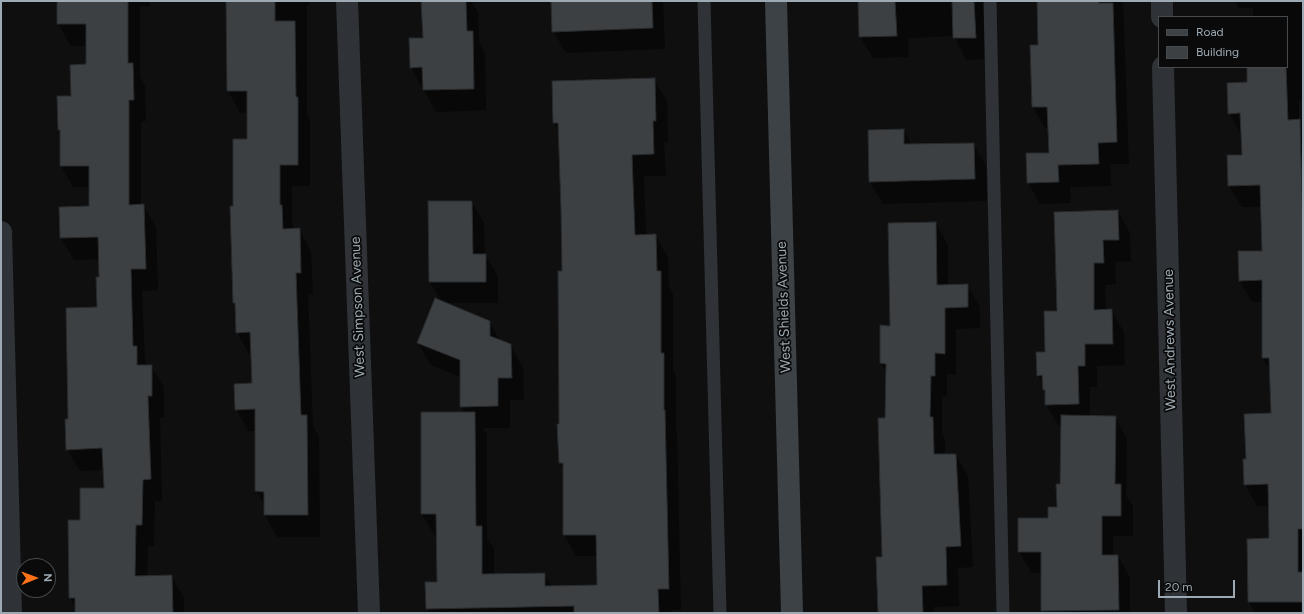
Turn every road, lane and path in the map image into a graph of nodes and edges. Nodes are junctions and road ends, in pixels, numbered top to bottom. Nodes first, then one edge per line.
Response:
1 (347, 1) edge
2 (704, 1) edge
3 (776, 1) edge
4 (990, 1) edge
5 (1162, 1) edge
6 (1162, 16) edge
7 (1164, 68) edge
8 (1, 232) edge
9 (11, 613) edge
10 (369, 613) edge
11 (720, 613) edge
12 (792, 613) edge
13 (1003, 613) edge
14 (1176, 613) edge

1 - 10 street, West Simpson Avenue
2 - 11 lane
3 - 12 main road, West Shields Avenue
4 - 13 lane
5 - 6 street
7 - 14 street, West Andrews Avenue
8 - 9 street

